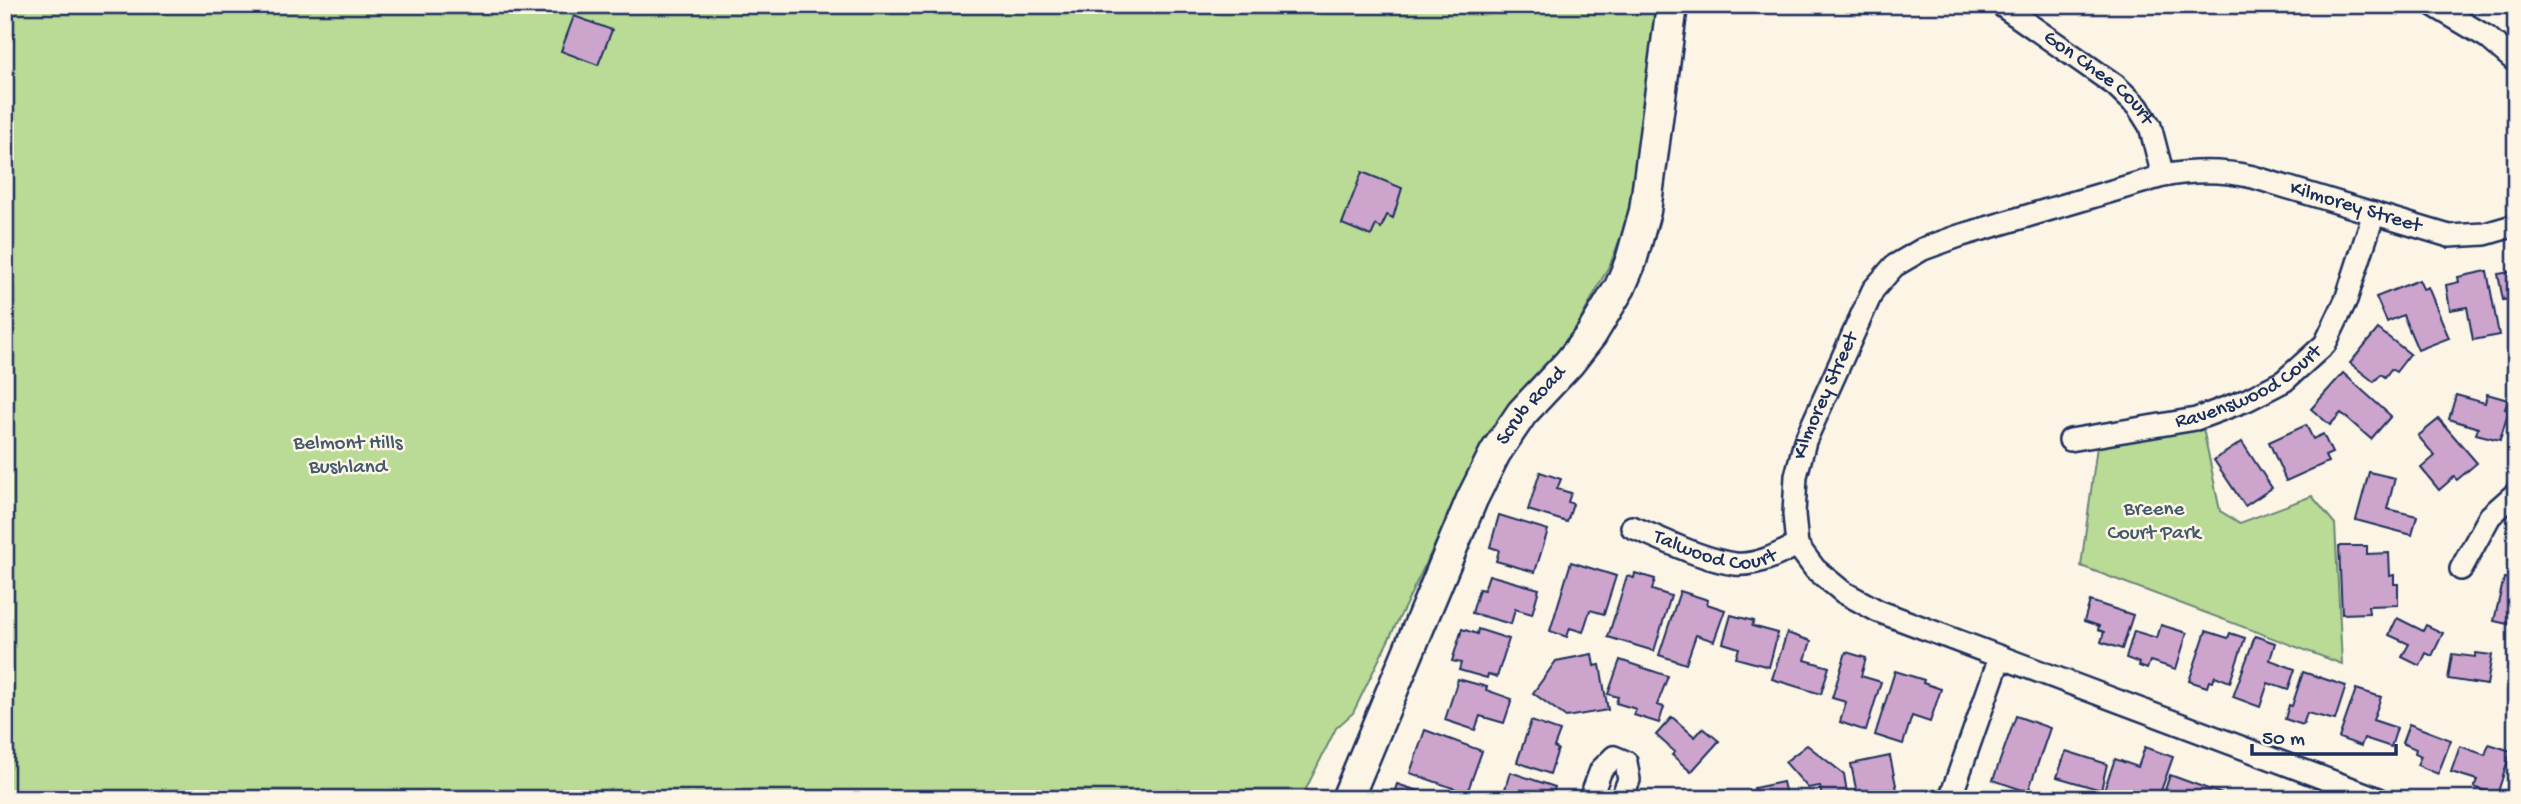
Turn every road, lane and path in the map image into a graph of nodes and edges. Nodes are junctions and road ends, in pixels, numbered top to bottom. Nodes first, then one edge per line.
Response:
1 (1672, 5) edge
2 (2001, 5) edge
3 (2433, 5) edge
4 (2516, 62) edge
5 (2163, 176) junction
6 (2374, 214) junction
7 (2516, 225) edge
8 (2070, 440) dead end
9 (2516, 493) edge
10 (1632, 527) dead end
11 (1797, 545) junction
12 (2461, 569) dead end
13 (2000, 657) junction
14 (1347, 799) edge
15 (1590, 799) edge
16 (1622, 799) edge
17 (1950, 799) edge
18 (2379, 799) edge

1 - 14 main road, Scrub Road
2 - 5 street, Gon Chee Court
3 - 4 street
5 - 6 street, Kilmorey Street
5 - 11 street, Kilmorey Street
6 - 7 street, Kilmorey Street
6 - 8 street, Ravenswood Court
9 - 12 street
10 - 11 street, Talwood Court
11 - 13 street
13 - 17 street
13 - 18 street
15 - 16 street

